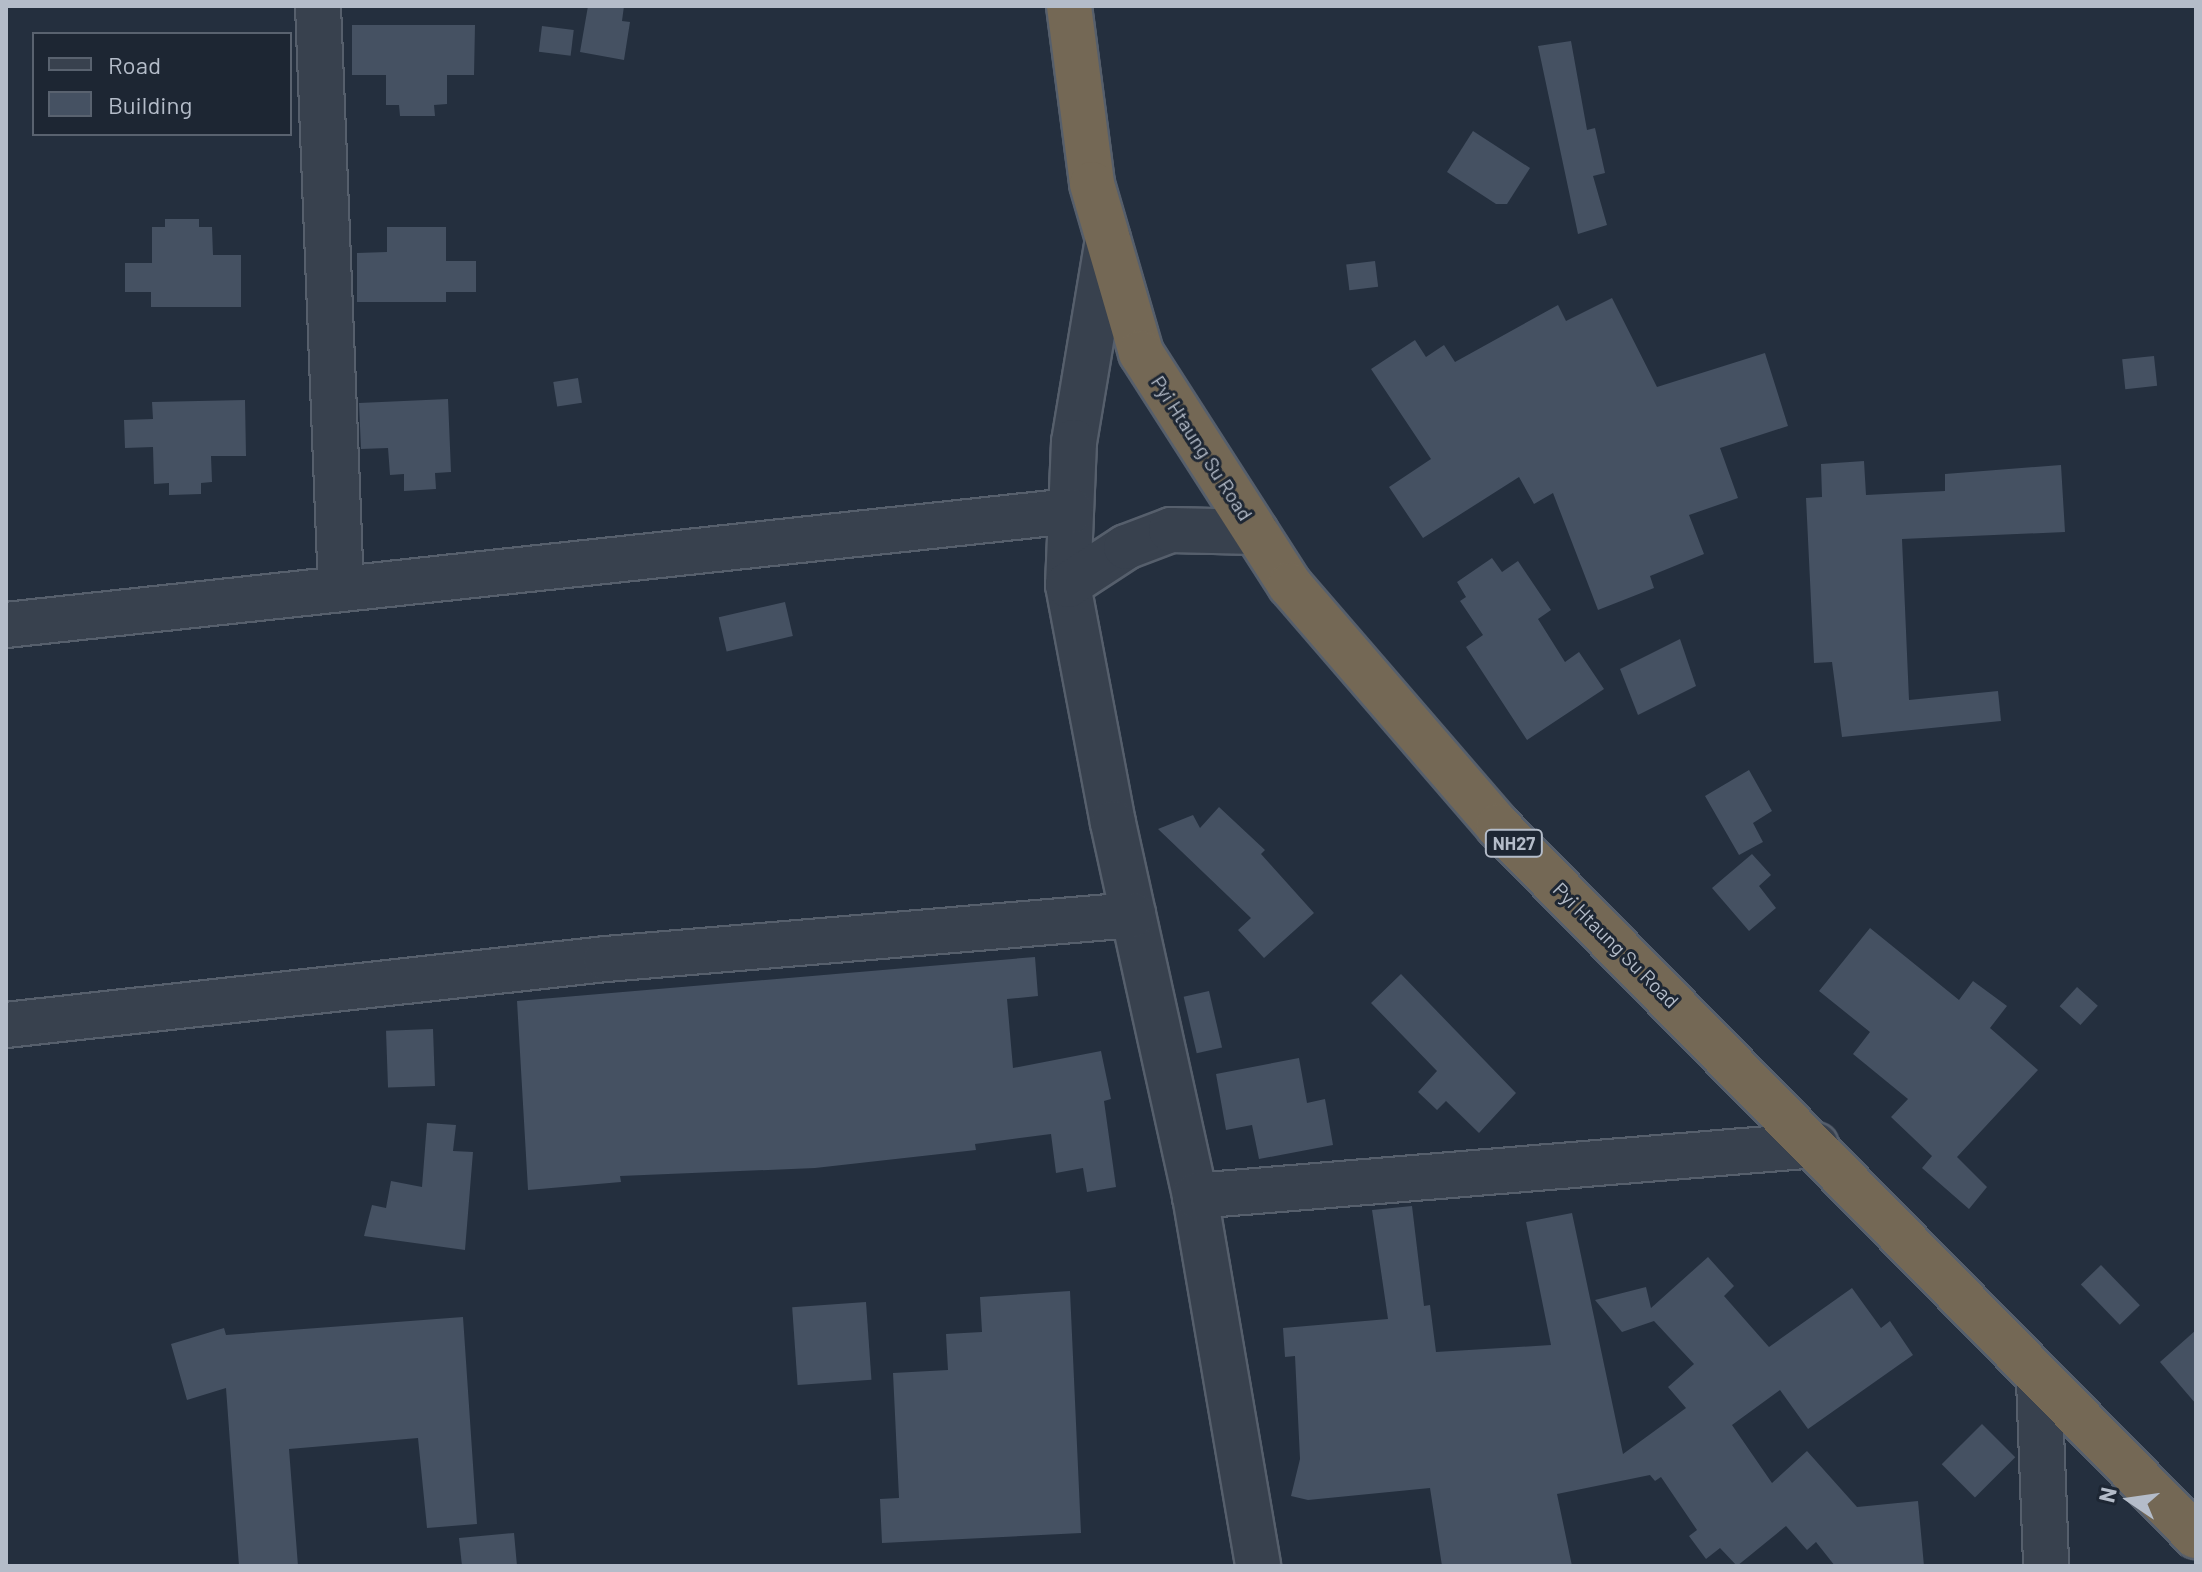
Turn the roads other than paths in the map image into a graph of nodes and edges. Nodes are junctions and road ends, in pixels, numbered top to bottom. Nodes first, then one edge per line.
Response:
1 (318, 6) edge
2 (1069, 6) edge
3 (1108, 239) junction
4 (1071, 511) junction
5 (1256, 532) junction
6 (1068, 585) junction
7 (341, 589) junction
8 (6, 625) edge
9 (1133, 915) junction
10 (6, 1025) edge
11 (1816, 1145) junction
12 (1195, 1196) junction
13 (2039, 1380) junction
14 (2196, 1536) edge
15 (1258, 1566) edge
16 (2046, 1566) edge

1 - 7 street
2 - 3 highway, Pyi Htaung Su Road / NH27
3 - 4 street
3 - 5 highway, Pyi Htaung Su Road / NH27
4 - 6 street
4 - 7 street
5 - 6 street
5 - 11 highway, Pyi Htaung Su Road / NH27
6 - 9 street
7 - 8 street
9 - 10 street
9 - 12 street
11 - 12 street
11 - 13 highway, Pyi Htaung Su Road / NH27
12 - 15 street
13 - 14 highway, Pyi Htaung Su Road / NH27
13 - 16 street

